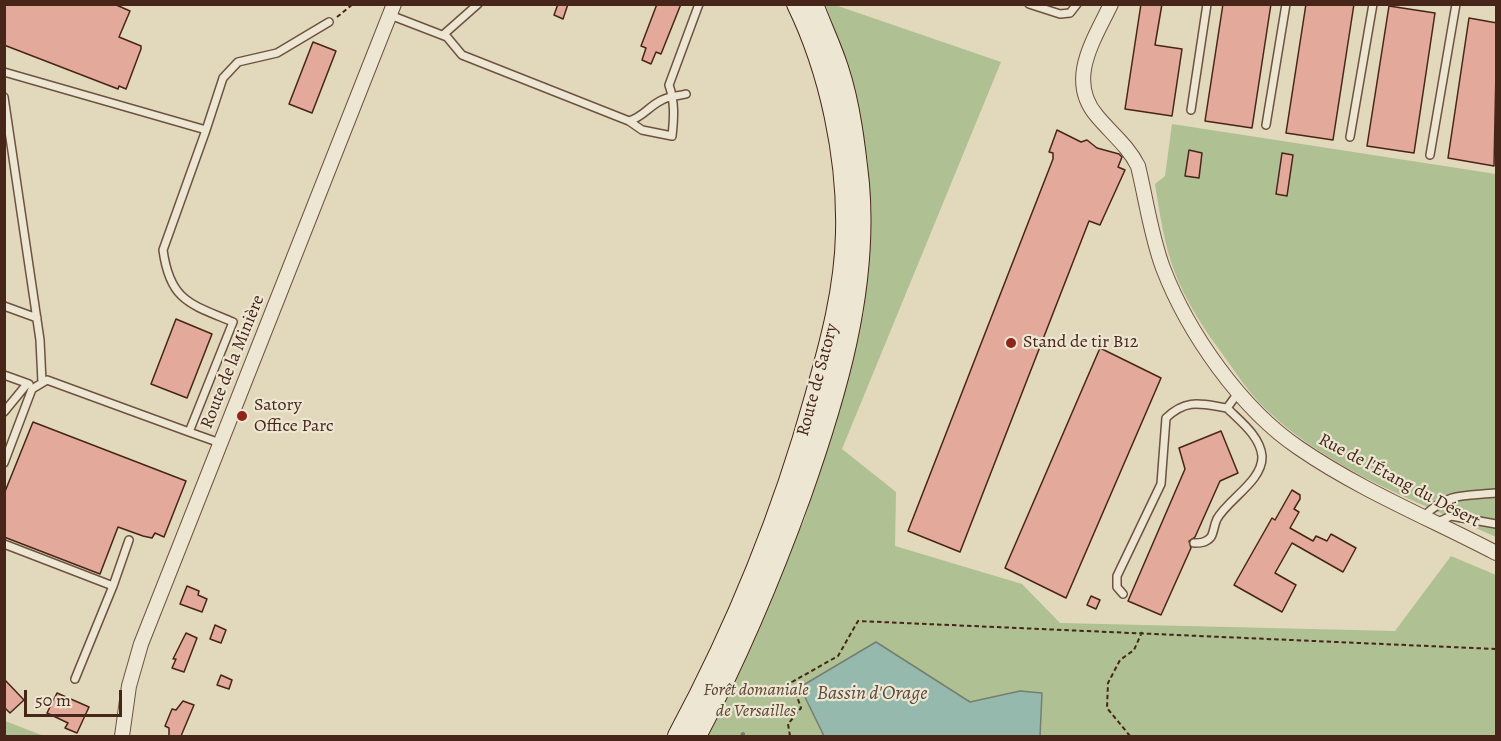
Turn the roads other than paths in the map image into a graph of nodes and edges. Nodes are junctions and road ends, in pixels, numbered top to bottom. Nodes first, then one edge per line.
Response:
1 (478, 4) edge
2 (699, 4) edge
3 (797, 4) edge
4 (813, 4) edge
5 (1029, 4) edge
6 (1077, 4) edge
7 (1110, 4) edge
8 (1207, 4) edge
9 (1286, 4) edge
10 (1373, 4) edge
11 (1456, 4) edge
12 (392, 10) edge
13 (329, 22) road end
14 (443, 35) junction
15 (4, 72) edge
16 (686, 94) dead end
17 (4, 97) edge
18 (673, 97) junction
19 (1191, 110) dead end
20 (629, 121) junction
21 (1266, 125) dead end
22 (206, 130) junction
23 (1350, 137) dead end
24 (1430, 155) dead end
25 (4, 306) edge
26 (37, 318) junction
27 (4, 375) edge
28 (42, 382) junction
29 (31, 385) junction
30 (1238, 393) junction
31 (1227, 408) junction
32 (4, 412) edge
33 (189, 432) junction
34 (220, 443) junction
35 (4, 463) edge
36 (1497, 493) edge
37 (1424, 516) junction
38 (1437, 522) junction
39 (1497, 524) edge
40 (129, 540) dead end
41 (1194, 543) dead end
42 (4, 544) edge
43 (1497, 553) edge
44 (113, 586) junction
45 (1123, 594) dead end
46 (75, 679) dead end
47 (122, 736) edge
48 (678, 736) edge
49 (696, 736) edge

1 - 14 lane
2 - 18 lane
3 - 48 main road, Route de Satory
4 - 49 main road, Route de Satory
5 - 6 lane
7 - 30 street, Rue de l'Étang du Désert
8 - 19 lane
9 - 21 lane
10 - 23 lane
11 - 24 lane
12 - 14 lane
12 - 34 street, Route de la Minière
13 - 22 lane
14 - 20 lane
15 - 22 lane
16 - 18 lane
17 - 26 lane
18 - 20 lane
18 - 20 lane
22 - 33 lane
25 - 26 lane
26 - 28 lane
27 - 29 lane
28 - 29 lane
28 - 33 lane
29 - 32 lane
29 - 35 lane
30 - 31 lane
30 - 37 street, Rue de l'Étang du Désert
31 - 41 lane
31 - 45 lane
33 - 34 lane
34 - 47 street, Route de la Minière
36 - 37 lane
37 - 38 street, Rue de l'Étang du Désert
38 - 39 lane
38 - 43 street, Rue de l'Étang du Désert
40 - 44 lane
42 - 44 lane
44 - 46 lane

